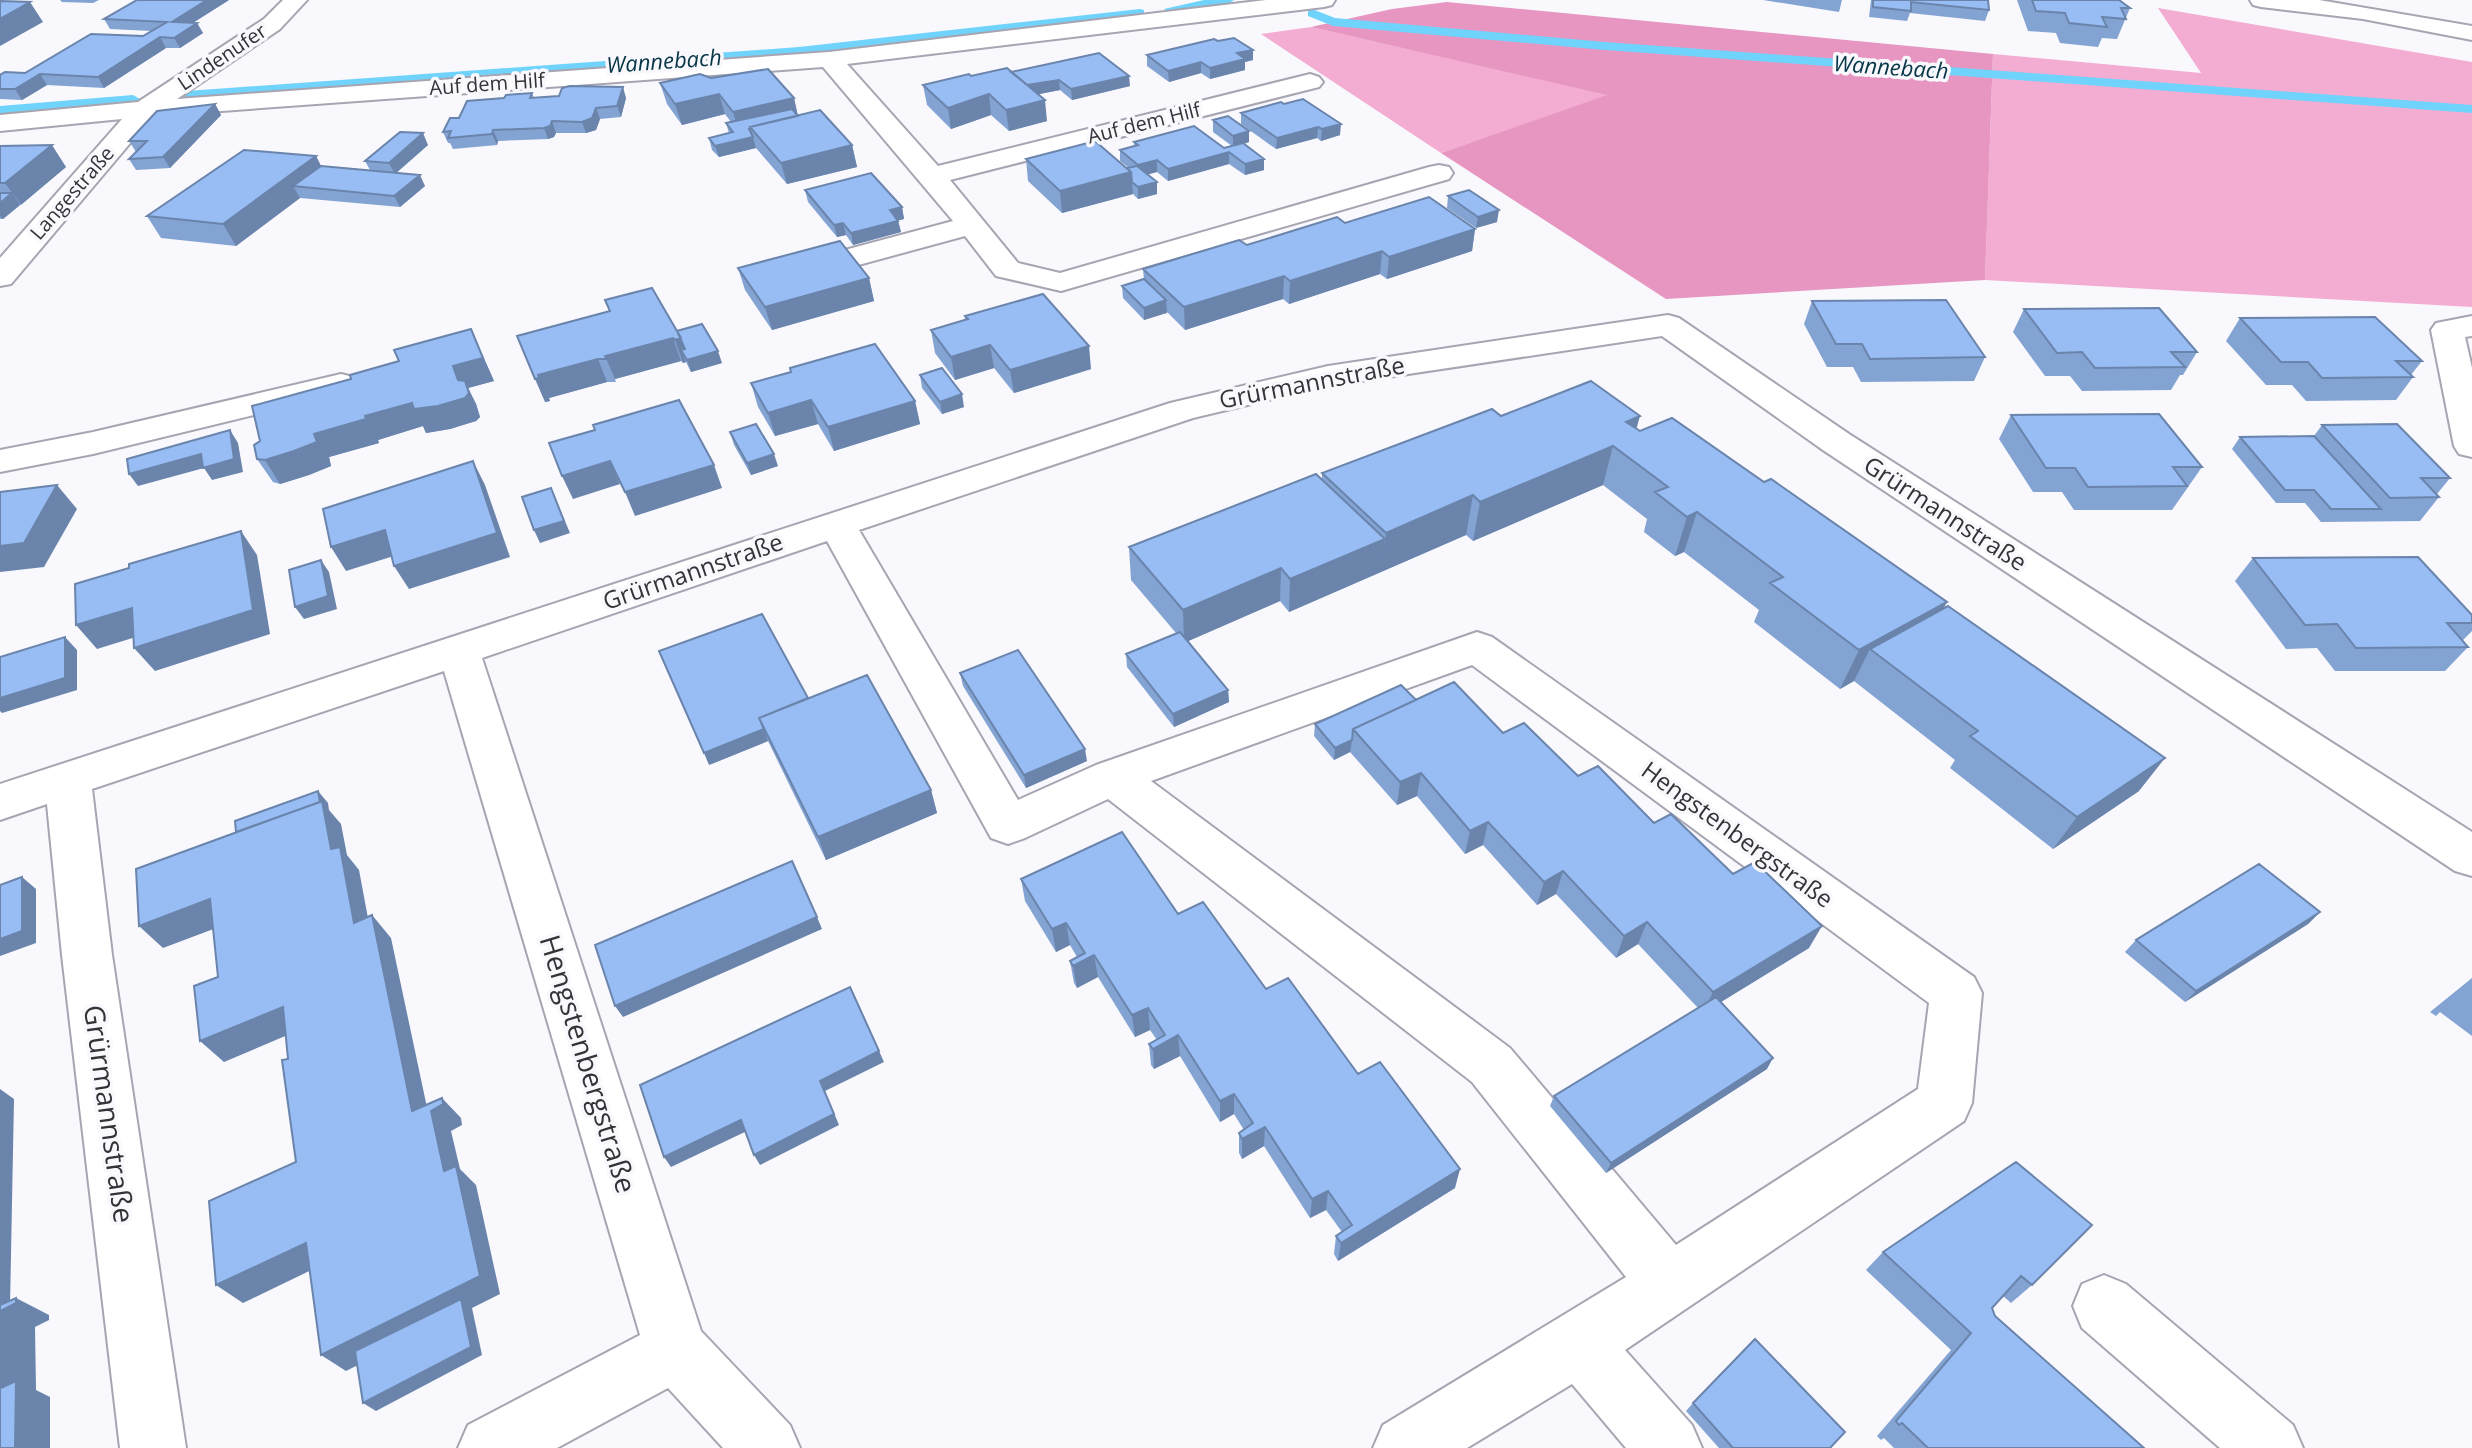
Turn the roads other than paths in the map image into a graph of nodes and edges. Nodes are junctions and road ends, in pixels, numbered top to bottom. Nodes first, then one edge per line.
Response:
1 (296, 0) edge
2 (1324, 0) edge
3 (2261, 0) edge
4 (2384, 0) edge
5 (1149, 9) edge
6 (2363, 12) junction
7 (2472, 33) edge
8 (829, 59) junction
9 (1310, 82) dead end
10 (145, 109) junction
11 (0, 123) edge
12 (1439, 173) dead end
13 (932, 176) junction
14 (973, 225) junction
15 (0, 277) edge
16 (762, 282) edge
17 (2472, 326) edge
18 (372, 377) edge
19 (2472, 446) edge
20 (0, 461) edge
21 (836, 523) junction
22 (459, 651) junction
23 (1112, 777) junction
24 (68, 780) junction
25 (0, 802) edge
26 (2467, 842) edge
27 (1670, 1284) junction
28 (2104, 1306) dead end
29 (1579, 1344) junction
30 (676, 1350) junction
31 (153, 1448) edge
32 (491, 1448) edge
33 (767, 1448) edge
34 (1406, 1448) edge
35 (1669, 1448) edge
36 (2270, 1448) edge

1 - 10 street, Lindenufer
2 - 5 street, Auf dem Hilf
3 - 6 street
4 - 6 street
5 - 8 street, Auf dem Hilf
6 - 7 street
8 - 10 street, Auf dem Hilf
8 - 13 street
9 - 13 street, Auf dem Hilf
10 - 11 street, Auf dem Hilf
10 - 15 street, Langestraße
12 - 14 street
13 - 14 street
14 - 16 street
17 - 19 street
18 - 20 street
21 - 22 street, Grürmannstraße
21 - 23 street, Hengstenbergstraße
21 - 26 street, Grürmannstraße
22 - 24 street, Grürmannstraße
22 - 30 street, Hengstenbergstraße
23 - 27 street
23 - 27 street, Hengstenbergstraße
24 - 25 street, Grürmannstraße
24 - 31 street, Grürmannstraße
27 - 29 street, Hengstenbergstraße
28 - 36 street
29 - 34 street, Hengstenbergstraße
29 - 35 street
30 - 32 street
30 - 33 street, Hengstenbergstraße

